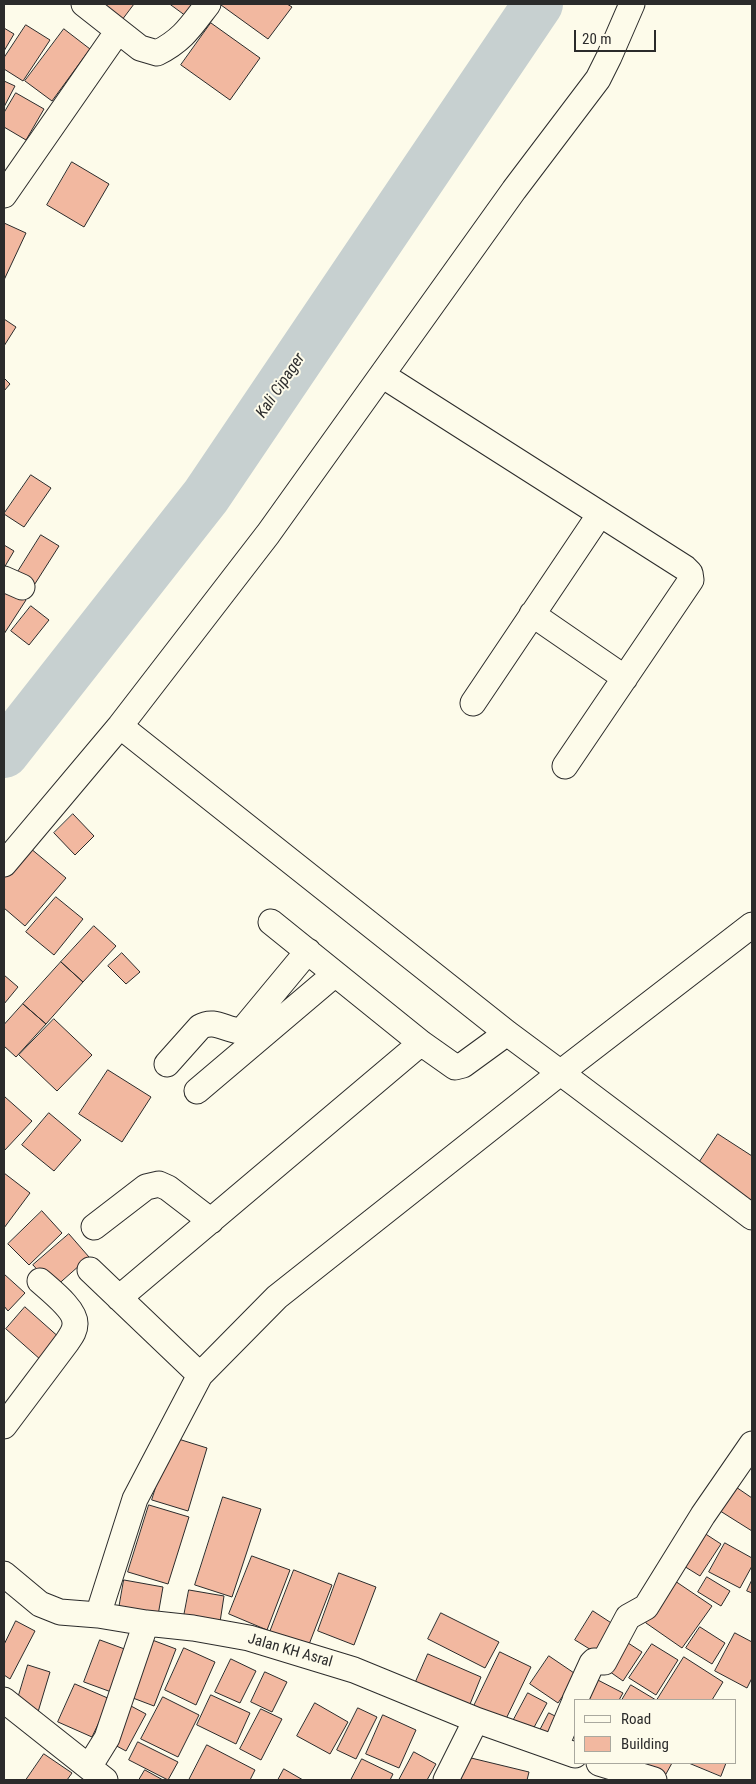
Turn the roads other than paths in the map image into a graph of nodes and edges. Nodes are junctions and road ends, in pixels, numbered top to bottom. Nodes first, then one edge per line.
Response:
1 (84, 4) edge
2 (208, 4) edge
3 (632, 4) edge
4 (118, 31) junction
5 (4, 195) edge
6 (382, 375) junction
7 (600, 514) junction
8 (532, 614) junction
9 (625, 678) junction
10 (473, 703) dead end
11 (120, 726) junction
12 (565, 766) dead end
13 (4, 864) edge
14 (271, 922) dead end
15 (752, 925) edge
16 (308, 951) junction
17 (335, 974) junction
18 (206, 1023) junction
19 (507, 1033) junction
20 (421, 1043) junction
21 (241, 1054) junction
22 (167, 1064) dead end
23 (560, 1073) junction
24 (197, 1091) dead end
25 (752, 1217) edge
26 (211, 1221) junction
27 (94, 1227) dead end
28 (90, 1270) dead end
29 (40, 1281) dead end
30 (119, 1298) junction
31 (200, 1376) junction
32 (4, 1426) edge
33 (752, 1444) edge
34 (4, 1574) edge
35 (98, 1615) junction
36 (146, 1623) junction
37 (576, 1699) edge
38 (4, 1700) edge
39 (574, 1706) edge
40 (476, 1720) junction
41 (565, 1751) edge
42 (603, 1764) edge
43 (97, 1774) edge
44 (446, 1780) edge
45 (654, 1780) edge

1 - 4 street
2 - 4 street
3 - 6 street
4 - 5 street
6 - 7 street
6 - 11 street
7 - 8 street
7 - 9 street
8 - 9 street
8 - 10 street
9 - 12 street
11 - 13 street
11 - 19 street
14 - 16 street
15 - 23 street
16 - 17 street
16 - 18 street
17 - 20 street
17 - 21 street
18 - 21 street
18 - 22 street
19 - 20 street
19 - 23 street
20 - 26 street
21 - 24 street
23 - 25 street
23 - 31 street
26 - 27 street
26 - 30 street
28 - 30 street
29 - 32 street
30 - 31 street
31 - 35 street
33 - 37 street
34 - 35 street, Jalan KH Asral
35 - 36 street, Jalan KH Asral
36 - 40 street, Jalan KH Asral
36 - 43 street
38 - 43 street
39 - 41 street
40 - 41 street, Jalan KH Asral
40 - 44 street
42 - 45 street

